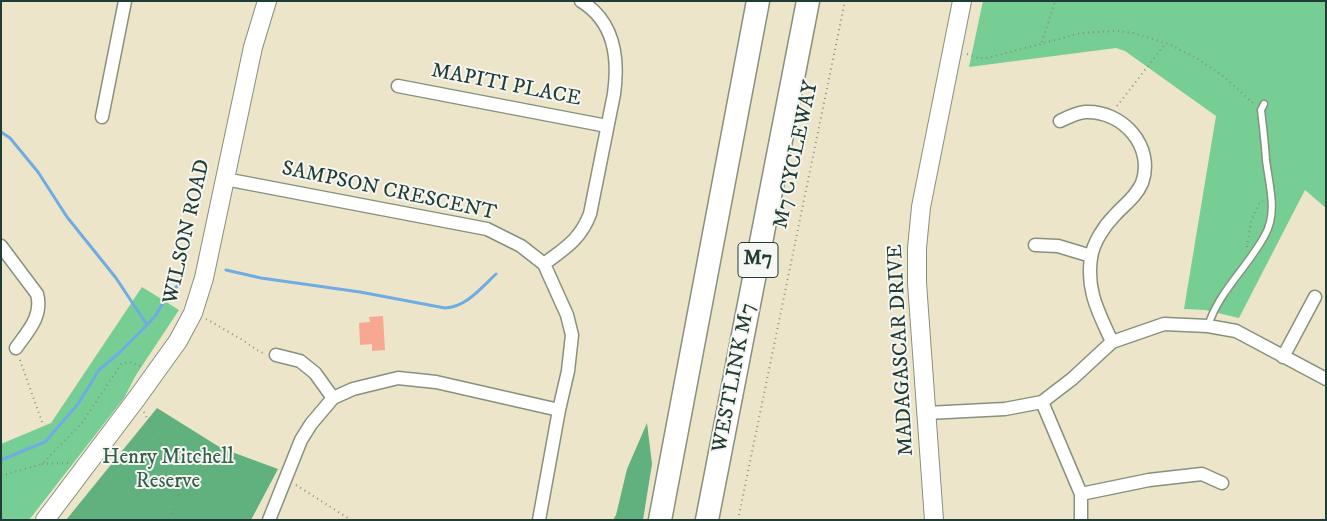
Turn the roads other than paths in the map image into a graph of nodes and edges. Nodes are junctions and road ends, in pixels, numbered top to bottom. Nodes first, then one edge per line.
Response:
1 (125, 1) edge
2 (267, 1) edge
3 (581, 1) edge
4 (758, 1) edge
5 (808, 1) edge
6 (962, 1) edge
7 (398, 86) dead end
8 (1262, 107) road end
9 (102, 117) dead end
10 (1060, 121) dead end
11 (607, 126) junction
12 (225, 179) junction
13 (1035, 245) dead end
14 (1, 246) edge
15 (1091, 256) junction
16 (544, 264) junction
17 (1315, 297) dead end
18 (1208, 326) junction
19 (1112, 342) junction
20 (16, 348) road end
21 (276, 355) road end
22 (1284, 357) junction
23 (1326, 379) edge
24 (333, 398) junction
25 (1042, 402) junction
26 (559, 410) junction
27 (927, 414) junction
28 (1222, 483) dead end
29 (1081, 494) junction
30 (45, 520) edge
31 (269, 520) edge
32 (539, 520) edge
33 (660, 520) edge
34 (708, 520) edge
35 (934, 520) edge
36 (1081, 520) edge

1 - 9 street
2 - 12 street, WILSON ROAD
3 - 11 street
4 - 33 highway, M7
5 - 34 highway, WESTLINK M7 / M7
6 - 27 street, MADAGASCAR DRIVE
7 - 11 street, MAPITI PLACE
8 - 18 lane
10 - 15 street
11 - 16 street
12 - 16 street, SAMPSON CRESCENT
12 - 30 street, WILSON ROAD
13 - 15 street
14 - 20 street
15 - 19 street
16 - 26 street, SAMPSON CRESCENT
17 - 22 street
18 - 19 street
18 - 22 street
19 - 25 street
21 - 24 street
22 - 23 street
24 - 26 street
24 - 31 street
25 - 27 street
25 - 29 street
26 - 32 street, SAMPSON CRESCENT
27 - 35 street, MADAGASCAR DRIVE
28 - 29 street
29 - 36 street

